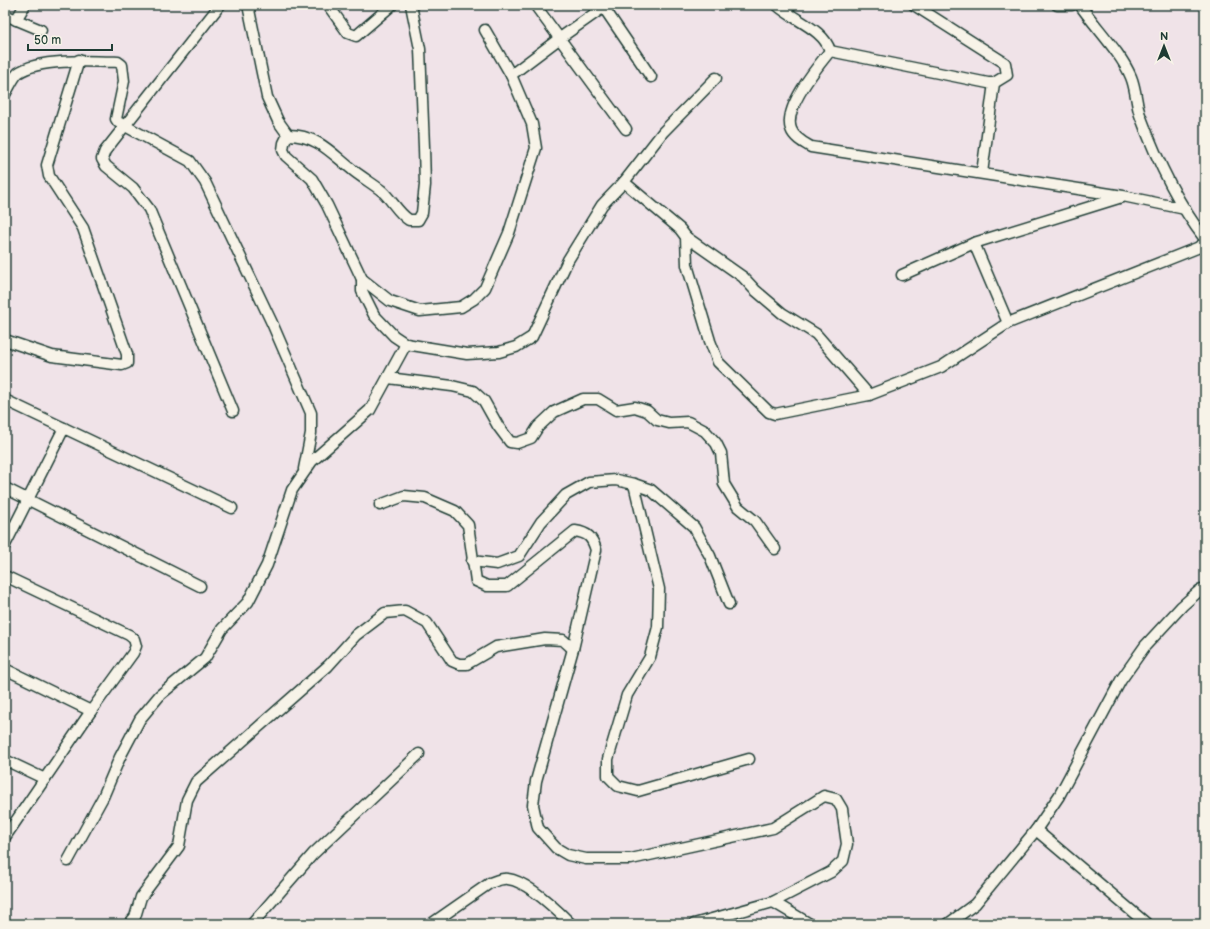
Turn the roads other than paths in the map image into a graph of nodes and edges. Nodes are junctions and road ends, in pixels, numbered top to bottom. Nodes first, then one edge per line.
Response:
1 (25, 5) edge
2 (220, 5) edge
3 (248, 5) edge
4 (328, 5) edge
5 (392, 5) edge
6 (411, 5) edge
7 (535, 5) edge
8 (777, 5) edge
9 (914, 5) edge
10 (1057, 5) edge
11 (1072, 5) edge
12 (1080, 5) edge
13 (603, 6) edge
14 (5, 16) edge
15 (16, 20) junction
16 (41, 30) dead end
17 (484, 30) dead end
18 (560, 38) junction
19 (830, 51) junction
20 (79, 60) junction
21 (511, 75) junction
22 (651, 77) dead end
23 (716, 78) dead end
24 (994, 83) junction
25 (5, 94) edge
26 (125, 125) junction
27 (626, 129) dead end
28 (288, 135) junction
29 (982, 174) junction
30 (624, 182) junction
31 (1124, 196) junction
32 (1184, 209) junction
33 (686, 237) junction
34 (1205, 239) edge
35 (974, 243) junction
36 (1205, 243) edge
37 (902, 275) dead end
38 (362, 279) junction
39 (1008, 323) junction
40 (5, 330) edge
41 (6, 341) edge
42 (406, 344) junction
43 (388, 378) junction
44 (869, 395) junction
45 (5, 400) edge
46 (233, 411) dead end
47 (64, 428) junction
48 (303, 475) junction
49 (634, 484) junction
50 (5, 488) edge
51 (28, 500) junction
52 (380, 505) dead end
53 (232, 508) dead end
54 (5, 545) edge
55 (775, 549) dead end
56 (472, 561) junction
57 (5, 576) edge
58 (200, 586) dead end
59 (1205, 589) edge
60 (729, 604) dead end
61 (573, 649) junction
62 (5, 669) edge
63 (91, 711) junction
64 (419, 754) dead end
65 (749, 759) dead end
66 (5, 760) edge
67 (45, 779) junction
68 (1036, 830) junction
69 (5, 838) edge
70 (68, 862) dead end
71 (773, 902) junction
72 (129, 924) edge
73 (252, 924) edge
74 (431, 924) edge
75 (571, 924) edge
76 (694, 924) edge
77 (810, 924) edge
78 (948, 924) edge
79 (1147, 924) edge

1 - 15 street
2 - 26 street
3 - 28 street
4 - 5 street
6 - 28 street
7 - 18 street
8 - 19 street
9 - 24 street
10 - 11 street
12 - 32 street
13 - 18 street
13 - 22 street
14 - 15 street
15 - 16 street
17 - 21 street
18 - 21 street
18 - 27 street
19 - 24 street
19 - 29 street
20 - 25 street
20 - 26 street
20 - 41 street
21 - 38 street
23 - 30 street
24 - 29 street
26 - 46 street
26 - 48 street
28 - 38 street
29 - 31 street
30 - 33 street
30 - 42 street
31 - 32 street
31 - 35 street
32 - 34 street
33 - 44 street
33 - 44 street
35 - 37 street
35 - 39 street
36 - 39 street
38 - 42 street
39 - 44 street
40 - 41 street
42 - 43 street
43 - 48 street
43 - 55 street
45 - 47 street
47 - 51 street
47 - 53 street
48 - 70 street
49 - 56 street
49 - 60 street
49 - 65 street
50 - 51 street
51 - 54 street
51 - 58 street
52 - 56 street
56 - 61 street
57 - 63 street
59 - 68 street
61 - 71 street
61 - 72 street
62 - 63 street
63 - 67 street
64 - 73 street
66 - 67 street
67 - 69 street
68 - 78 street
68 - 79 street
71 - 76 street
71 - 77 street
74 - 75 street

